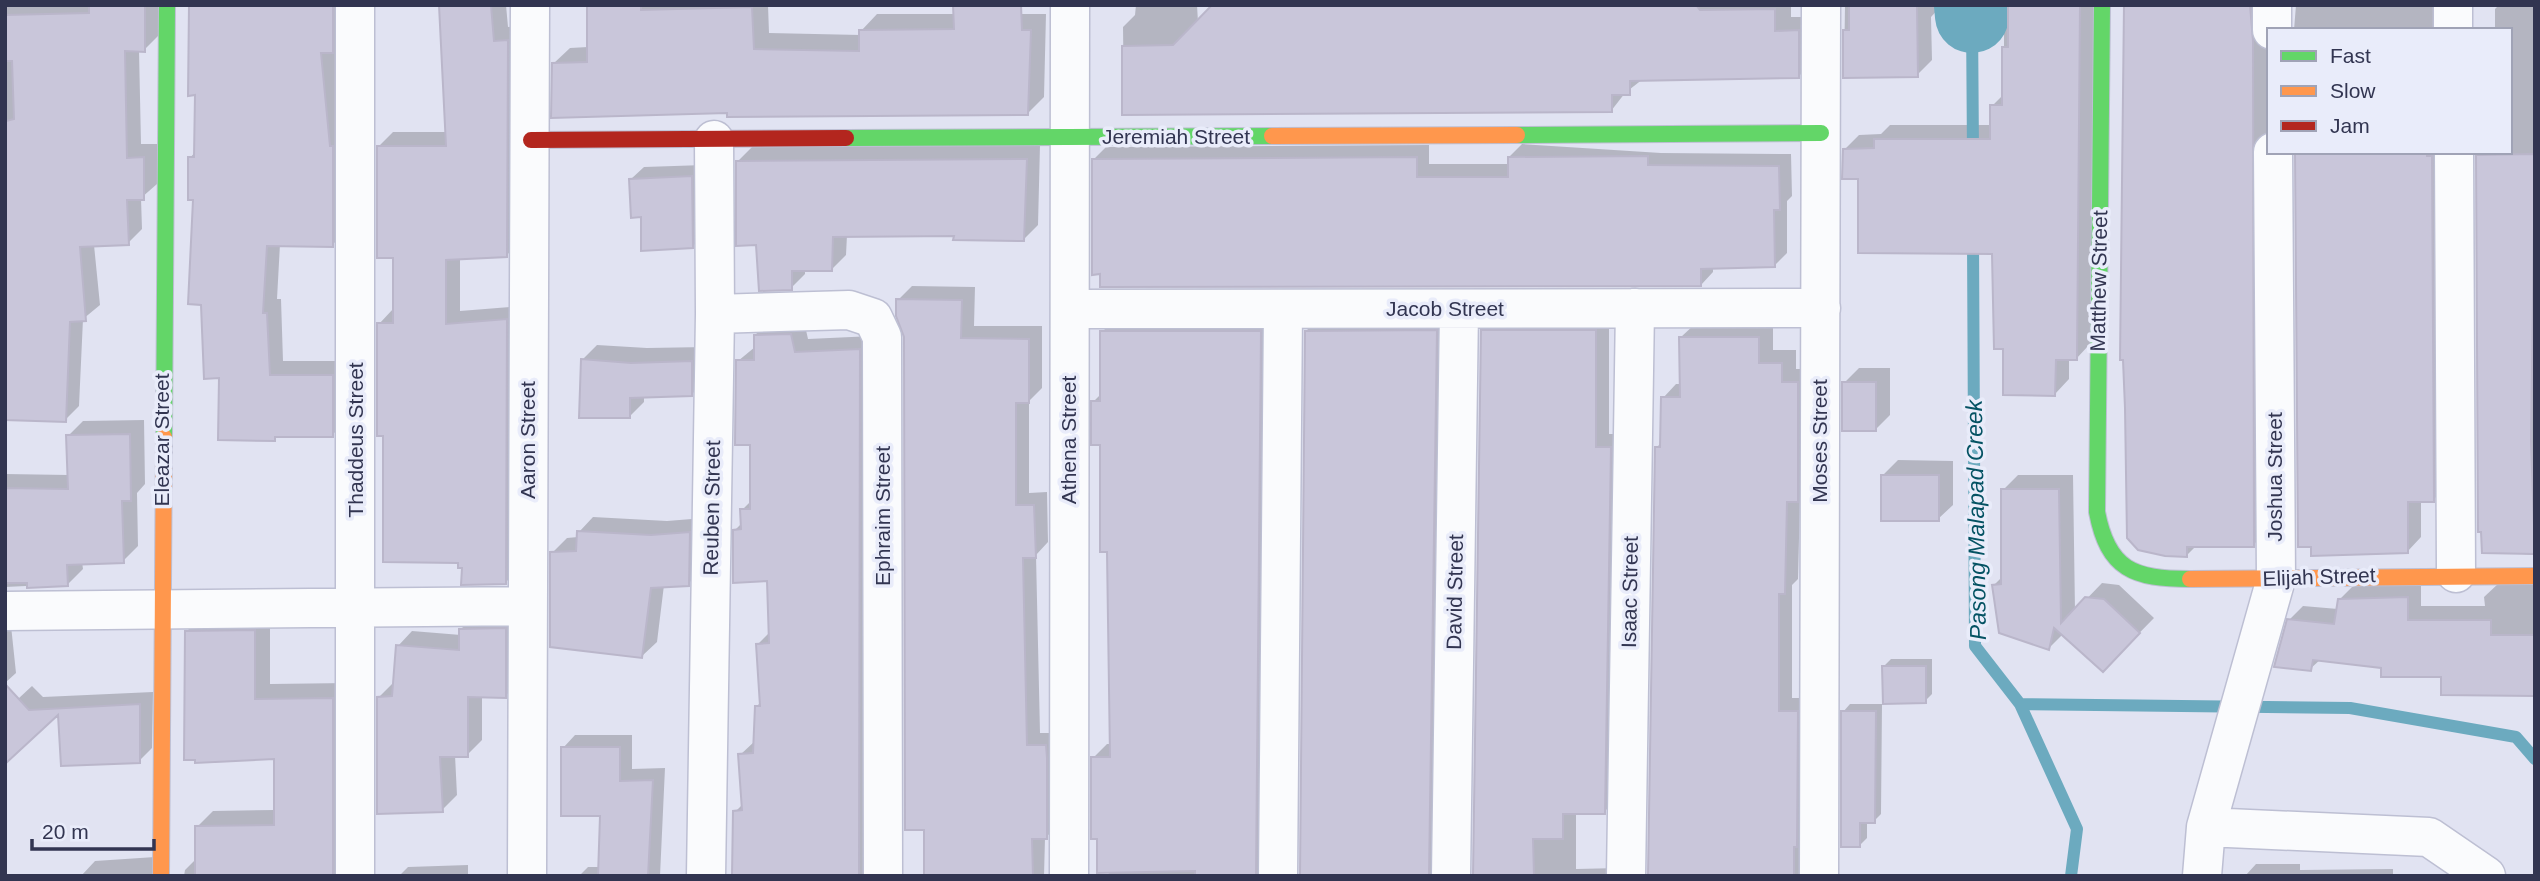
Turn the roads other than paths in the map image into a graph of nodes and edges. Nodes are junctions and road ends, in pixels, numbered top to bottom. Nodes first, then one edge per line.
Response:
1 (167, 5) edge
2 (355, 5) edge
3 (530, 5) edge
4 (1070, 5) edge
5 (1821, 5) edge
6 (2102, 5) edge
7 (2272, 5) edge
8 (2453, 5) edge
9 (2272, 28) edge
10 (2453, 28) edge
11 (1821, 133) junction
12 (1070, 138) junction
13 (531, 140) junction
14 (714, 140) junction
15 (2273, 154) edge
16 (2454, 154) edge
17 (1634, 308) junction
18 (1821, 308) junction
19 (1070, 309) junction
20 (1283, 309) junction
21 (1459, 309) junction
22 (715, 314) junction
23 (2110, 555) joint
24 (2456, 572) junction
25 (2535, 576) edge
26 (2276, 579) junction
27 (527, 606) junction
28 (356, 608) junction
29 (162, 610) junction
30 (5, 611) edge
31 (2206, 827) junction
32 (161, 876) edge
33 (355, 876) edge
34 (527, 876) edge
35 (706, 876) edge
36 (883, 876) edge
37 (1069, 876) edge
38 (1278, 876) edge
39 (1451, 876) edge
40 (1626, 876) edge
41 (1819, 876) edge
42 (2202, 876) edge
43 (2486, 876) edge

1 - 29 street, Eleazar Street
2 - 28 street, Thaddeus Street
3 - 13 street, Aaron Street
4 - 12 street, Athena Street
5 - 11 street, Moses Street
6 - 23 street, Matthew Street
7 - 9 street
8 - 10 street
11 - 12 street, Jeremiah Street
11 - 18 street, Moses Street
12 - 14 street, Jeremiah Street
12 - 19 street, Athena Street
13 - 14 street, Jeremiah Street
13 - 27 street, Aaron Street
14 - 22 street, Reuben Street
15 - 26 street, Joshua Street
16 - 24 street
17 - 18 street, Jacob Street
17 - 21 street, Jacob Street
17 - 40 street, Isaac Street
18 - 41 street, Moses Street
19 - 20 street, Jacob Street
19 - 37 street, Athena Street
20 - 21 street, Jacob Street
20 - 38 street
21 - 39 street, David Street
22 - 35 street, Reuben Street
22 - 36 street, Ephraim Street
23 - 26 street, Elijah Street
24 - 25 street, Elijah Street
24 - 26 street, Elijah Street
26 - 31 street, Joshua Street
27 - 28 street
27 - 34 street, Aaron Street
28 - 29 street
28 - 33 street, Thaddeus Street
29 - 30 street
29 - 32 street, Eleazar Street
31 - 42 street, Joshua Street
31 - 43 street

